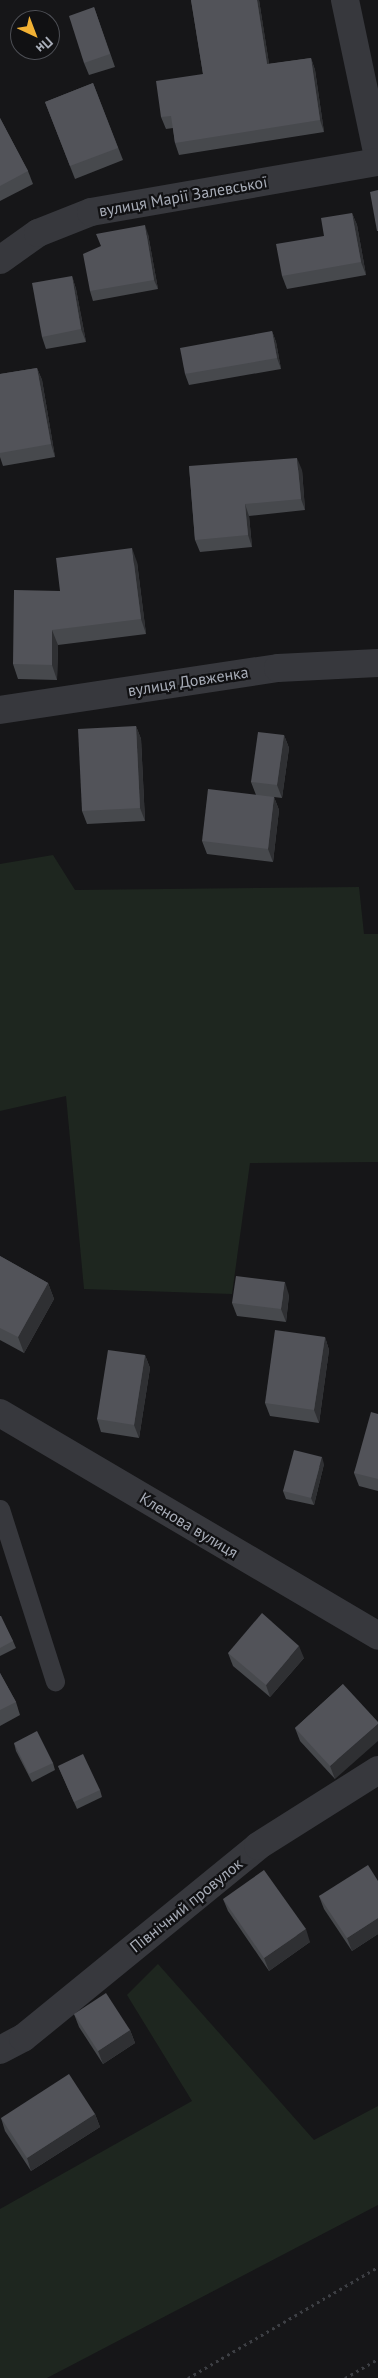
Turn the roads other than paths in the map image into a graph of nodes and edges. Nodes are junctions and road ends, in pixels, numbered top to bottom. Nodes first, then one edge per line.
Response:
1 (345, 0) edge
2 (378, 157) edge
3 (378, 162) edge
4 (0, 260) edge
5 (378, 663) edge
6 (0, 710) edge
7 (0, 1413) edge
8 (0, 1508) edge
9 (378, 1636) edge
10 (55, 1681) dead end
11 (378, 1770) edge
12 (0, 2050) edge

1 - 2 street
3 - 4 street, вулиця Марії Залевської
5 - 6 street, вулиця Довженка
7 - 9 street, Кленова вулиця
8 - 10 lane
11 - 12 street, Північний провулок

